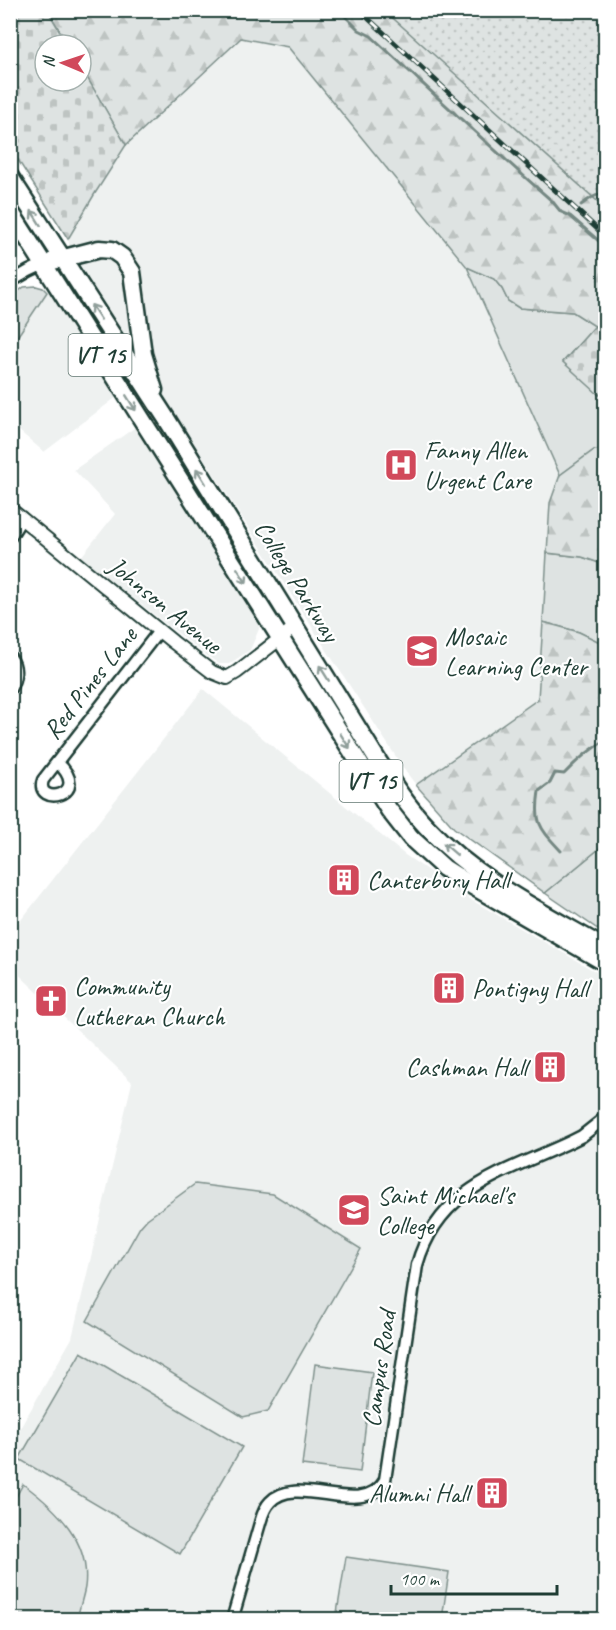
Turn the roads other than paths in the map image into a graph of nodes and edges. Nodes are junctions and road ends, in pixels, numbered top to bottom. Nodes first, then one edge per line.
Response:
1 (10, 177) edge
2 (10, 211) edge
3 (62, 258) junction
4 (44, 264) junction
5 (10, 282) edge
6 (166, 418) junction
7 (10, 509) edge
8 (22, 518) junction
9 (210, 526) junction
10 (232, 526) junction
11 (10, 537) edge
12 (295, 627) junction
13 (159, 631) junction
14 (280, 638) junction
15 (10, 657) edge
16 (10, 689) edge
17 (57, 762) dead end
18 (606, 949) edge
19 (606, 963) edge
20 (606, 1117) edge
21 (232, 1620) edge

3 -> 1 main road, College Parkway / VT 15
2 - 4 main road, College Parkway / VT 15
3 - 4 main road
6 -> 3 main road, College Parkway / VT 15
3 - 6 main road
4 - 5 street
4 -> 9 main road, College Parkway / VT 15
10 -> 6 main road, College Parkway / VT 15
7 - 8 street, Johnson Avenue
8 - 11 street
8 - 13 street, Johnson Avenue
9 - 10 main road
9 -> 14 main road, College Parkway / VT 15
10 - 12 main road, College Parkway / VT 15
12 - 14 street, Johnson Avenue
18 -> 12 main road, College Parkway / VT 15
13 - 14 street, Johnson Avenue
13 - 17 street, Red Pines Lane
14 -> 19 main road, College Parkway / VT 15
15 - 16 street
20 - 21 street, Campus Road

